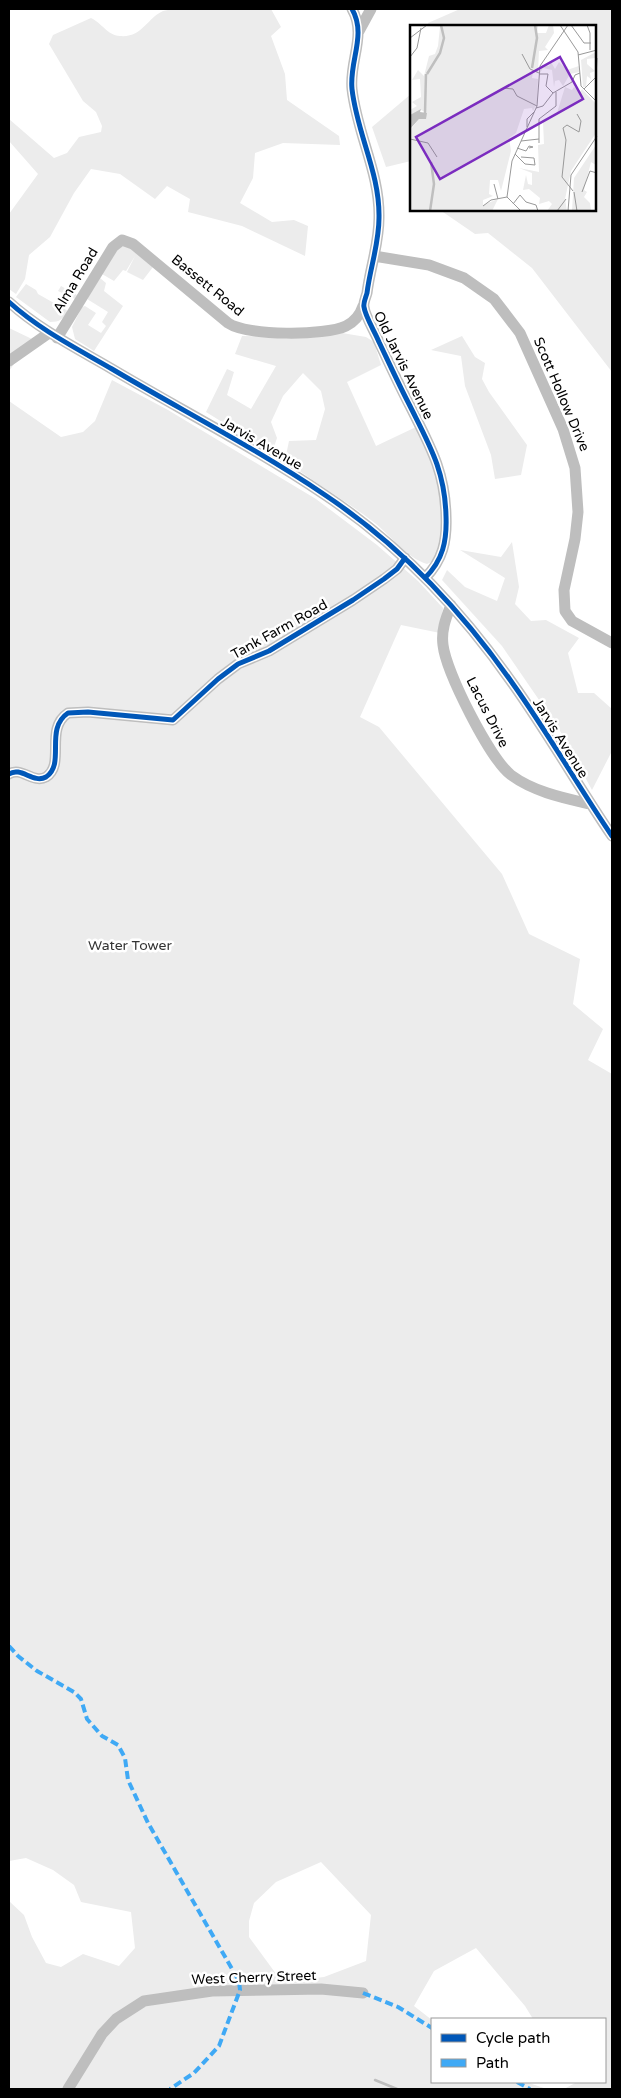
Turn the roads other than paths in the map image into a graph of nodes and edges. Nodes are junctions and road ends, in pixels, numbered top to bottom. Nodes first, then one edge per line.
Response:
1 (352, 9) edge
2 (371, 9) edge
3 (359, 31) junction
4 (122, 240) joint
5 (374, 256) junction
6 (9, 302) edge
7 (363, 306) junction
8 (53, 336) junction
9 (9, 361) edge
10 (405, 558) junction
11 (425, 578) junction
12 (452, 605) junction
13 (612, 643) edge
14 (9, 774) edge
15 (590, 804) junction
16 (612, 836) edge
17 (363, 1993) dead end
18 (68, 2089) edge

1 - 3 street, Old Jarvis Avenue
2 - 3 street
3 - 5 street, Old Jarvis Avenue
4 - 7 street, Bassett Road
4 - 8 street, Alma Road
5 - 7 street, Old Jarvis Avenue
5 - 13 street, Scott Hollow Drive
6 - 8 street, Jarvis Avenue
7 - 11 street, Old Jarvis Avenue
8 - 9 street
8 - 10 street, Jarvis Avenue
10 - 11 street, Jarvis Avenue
10 - 14 street, Tank Farm Road
11 - 12 street, Jarvis Avenue
12 - 15 street, Jarvis Avenue
12 - 15 street, Lacus Drive
15 - 16 street, Jarvis Avenue
17 - 18 street, West Cherry Street

